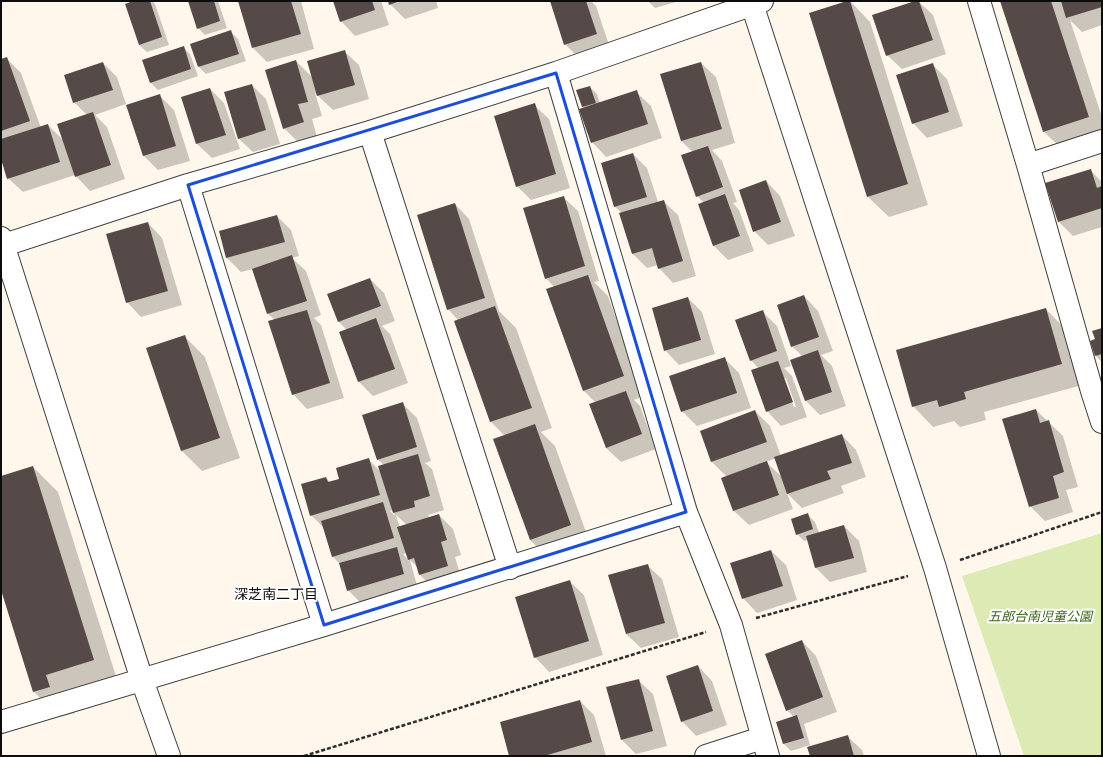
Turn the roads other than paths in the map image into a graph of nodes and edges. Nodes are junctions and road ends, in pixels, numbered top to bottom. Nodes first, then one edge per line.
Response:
1 (979, 1) edge
2 (755, 2) edge
3 (556, 73) junction
4 (370, 132) junction
5 (1102, 141) edge
6 (1028, 165) junction
7 (188, 185) junction
8 (2, 243) edge
9 (1097, 389) edge
10 (1102, 422) edge
11 (686, 512) junction
12 (510, 568) junction
13 (324, 625) junction
14 (142, 680) junction
15 (1, 722) edge
16 (765, 747) edge
17 (168, 756) edge
18 (706, 756) edge
19 (989, 756) edge

1 - 6 street
2 - 3 street
2 - 19 street
3 - 4 street
3 - 11 street
4 - 7 street
4 - 12 street
5 - 6 street
6 - 9 street
7 - 8 street
7 - 13 street
8 - 14 street
9 - 10 street
11 - 12 street
11 - 16 street
12 - 13 street
13 - 14 street
14 - 15 street
14 - 17 street
16 - 18 street

